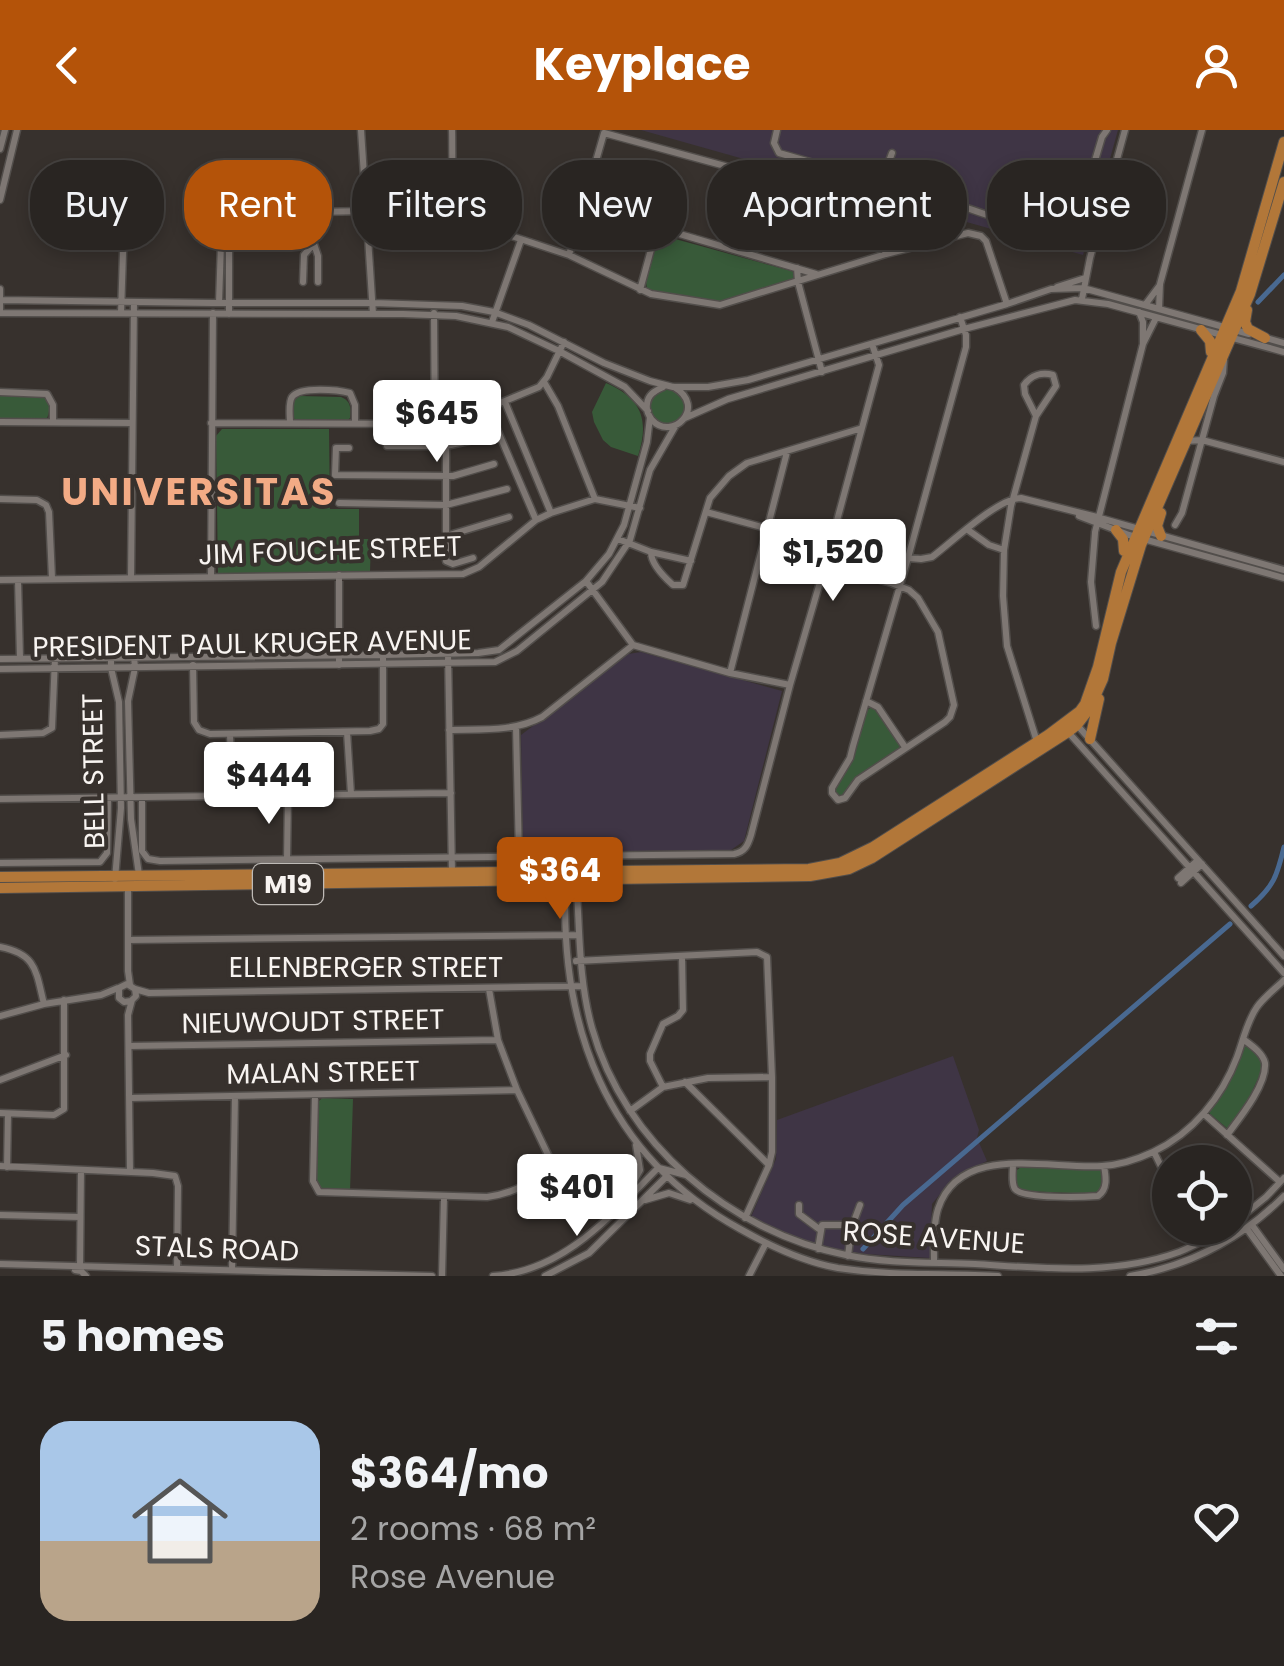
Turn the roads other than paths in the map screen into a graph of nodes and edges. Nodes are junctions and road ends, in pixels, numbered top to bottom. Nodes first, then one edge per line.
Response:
1 (361, 130) edge
2 (452, 130) edge
3 (777, 130) edge
4 (1108, 130) edge
5 (1202, 130) edge
6 (3, 131) edge
7 (16, 132) edge
8 (1124, 132) edge
9 (1284, 142) edge
10 (0, 149) edge
11 (892, 153) dead end
12 (363, 160) edge
13 (454, 160) edge
14 (802, 160) edge
15 (889, 160) edge
16 (1095, 160) edge
17 (1116, 160) edge
18 (707, 161) edge
19 (1284, 163) edge
20 (1278, 183) edge
21 (0, 200) edge
22 (1280, 207) edge
23 (522, 240) edge
24 (123, 250) edge
25 (224, 250) edge
26 (308, 250) edge
27 (315, 250) edge
28 (369, 250) edge
29 (517, 250) edge
30 (885, 250) edge
31 (1092, 250) edge
32 (886, 254) junction
33 (569, 255) junction
34 (1252, 257) junction
35 (797, 268) junction
36 (818, 275) junction
37 (1085, 278) junction
38 (304, 282) dead end
39 (318, 282) dead end
40 (798, 282) junction
41 (1160, 284) junction
42 (1051, 288) junction
43 (1082, 288) junction
44 (0, 289) edge
45 (643, 291) junction
46 (1250, 294) junction
47 (1, 300) edge
48 (1082, 300) junction
49 (121, 302) junction
50 (134, 302) junction
51 (220, 303) junction
52 (373, 303) junction
53 (434, 304) junction
54 (1007, 304) junction
55 (1142, 309) junction
56 (0, 311) edge
57 (494, 312) junction
58 (121, 313) junction
59 (1157, 313) junction
60 (134, 314) junction
61 (212, 314) junction
62 (229, 314) junction
63 (373, 314) junction
64 (434, 315) junction
65 (960, 317) junction
66 (492, 322) junction
67 (964, 328) junction
68 (1201, 330) junction
69 (1228, 332) junction
70 (1265, 338) junction
71 (564, 342) junction
72 (872, 344) junction
73 (1143, 344) junction
74 (1284, 344) edge
75 (560, 351) junction
76 (1284, 352) edge
77 (1224, 354) junction
78 (876, 356) junction
79 (818, 360) junction
80 (1210, 363) junction
81 (782, 370) junction
82 (822, 372) junction
83 (544, 382) junction
84 (786, 383) junction
85 (671, 386) junction
86 (0, 392) edge
87 (505, 402) junction
88 (488, 408) junction
89 (649, 414) junction
90 (1036, 416) junction
91 (685, 418) junction
92 (53, 421) junction
93 (0, 422) edge
94 (132, 422) junction
95 (355, 422) junction
96 (211, 423) junction
97 (290, 423) junction
98 (436, 424) junction
99 (676, 425) junction
100 (860, 429) junction
101 (482, 438) dead end
102 (1202, 440) junction
103 (1186, 442) junction
104 (386, 446) dead end
105 (440, 446) junction
106 (348, 448) dead end
107 (788, 452) junction
108 (1179, 456) junction
109 (1284, 462) edge
110 (494, 464) dead end
111 (446, 476) junction
112 (507, 489) dead end
113 (595, 498) junction
114 (1013, 498) junction
115 (0, 499) edge
116 (340, 504) dead end
117 (446, 505) junction
118 (629, 505) junction
119 (995, 506) junction
120 (640, 508) junction
121 (706, 512) junction
122 (551, 514) junction
123 (509, 518) dead end
124 (1008, 518) junction
125 (536, 520) junction
126 (1095, 525) junction
127 (1175, 525) dead end
128 (768, 528) junction
129 (968, 530) junction
130 (1116, 530) junction
131 (1141, 534) junction
132 (446, 536) junction
133 (1161, 536) junction
134 (618, 539) junction
135 (628, 543) junction
136 (1004, 550) junction
137 (651, 552) junction
138 (1219, 556) junction
139 (473, 558) dead end
140 (908, 558) junction
141 (691, 561) junction
142 (825, 565) junction
143 (1284, 570) edge
144 (1121, 572) junction
145 (339, 576) junction
146 (130, 577) junction
147 (211, 577) junction
148 (52, 578) junction
149 (1284, 578) edge
150 (0, 580) edge
151 (18, 580) junction
152 (586, 581) junction
153 (900, 586) junction
154 (594, 589) junction
155 (1096, 626) dead end
156 (632, 644) junction
157 (448, 653) junction
158 (383, 654) junction
159 (339, 655) junction
160 (111, 656) junction
161 (134, 656) junction
162 (193, 656) junction
163 (20, 658) junction
164 (56, 658) junction
165 (0, 659) edge
166 (448, 664) junction
167 (339, 665) junction
168 (383, 665) junction
169 (193, 667) junction
170 (112, 668) junction
171 (135, 668) junction
172 (0, 669) edge
173 (20, 669) junction
174 (56, 669) junction
175 (730, 673) junction
176 (1103, 678) junction
177 (790, 685) junction
178 (866, 701) junction
179 (1080, 711) junction
180 (516, 727) junction
181 (1071, 728) junction
182 (449, 730) junction
183 (347, 732) junction
184 (230, 734) junction
185 (0, 735) edge
186 (1090, 739) junction
187 (1041, 742) junction
188 (905, 748) junction
189 (451, 793) junction
190 (350, 794) junction
191 (232, 795) junction
192 (288, 796) junction
193 (131, 798) junction
194 (142, 798) junction
195 (0, 799) edge
196 (108, 799) junction
197 (120, 799) junction
198 (1170, 828) junction
199 (1160, 836) junction
200 (519, 856) junction
201 (452, 858) junction
202 (287, 859) junction
203 (1200, 862) junction
204 (0, 863) edge
205 (1190, 870) junction
206 (571, 876) junction
207 (453, 877) junction
208 (0, 878) edge
209 (1180, 880) dead end
210 (115, 881) junction
211 (13, 882) junction
212 (135, 883) junction
213 (0, 888) edge
214 (566, 936) junction
215 (578, 936) junction
216 (128, 940) junction
217 (0, 947) edge
218 (1266, 953) junction
219 (1283, 954) edge
220 (682, 956) junction
221 (579, 961) junction
222 (567, 962) junction
223 (1284, 977) edge
224 (583, 986) junction
225 (570, 987) junction
226 (489, 989) junction
227 (129, 991) junction
228 (101, 995) junction
229 (64, 1000) junction
230 (121, 1000) junction
231 (44, 1004) junction
232 (128, 1015) junction
233 (0, 1016) edge
234 (1244, 1039) junction
235 (498, 1040) junction
236 (129, 1046) junction
237 (66, 1056) junction
238 (772, 1077) junction
239 (0, 1080) edge
240 (685, 1082) junction
241 (662, 1087) junction
242 (516, 1090) junction
243 (315, 1094) junction
244 (235, 1096) junction
245 (130, 1098) junction
246 (630, 1111) junction
247 (4, 1113) edge
248 (1204, 1114) junction
249 (1227, 1135) junction
250 (635, 1142) junction
251 (1165, 1145) edge
252 (660, 1150) junction
253 (1152, 1153) edge
254 (1013, 1164) junction
255 (769, 1165) junction
256 (1104, 1166) junction
257 (4, 1167) edge
258 (82, 1170) junction
259 (664, 1171) junction
260 (130, 1172) junction
261 (687, 1175) junction
262 (1279, 1182) edge
263 (444, 1195) junction
264 (1284, 1196) edge
265 (640, 1202) junction
266 (621, 1203) junction
267 (700, 1204) junction
268 (798, 1204) dead end
269 (860, 1205) dead end
270 (1252, 1208) edge
271 (0, 1215) edge
272 (742, 1216) junction
273 (80, 1217) junction
274 (1252, 1220) edge
275 (754, 1222) junction
276 (734, 1226) junction
277 (766, 1228) junction
278 (851, 1228) junction
279 (819, 1230) junction
280 (748, 1234) junction
281 (779, 1234) junction
282 (1252, 1235) edge
283 (1252, 1237) edge
284 (764, 1242) junction
285 (1191, 1245) edge
286 (1197, 1245) edge
287 (1200, 1245) edge
288 (1218, 1245) edge
289 (775, 1248) junction
290 (818, 1249) junction
291 (1210, 1251) junction
292 (846, 1255) junction
293 (1195, 1258) junction
294 (548, 1261) junction
295 (933, 1262) junction
296 (0, 1264) edge
297 (34, 1265) junction
298 (80, 1266) junction
299 (103, 1266) junction
300 (1284, 1269) edge
301 (843, 1270) edge
302 (183, 1271) edge
303 (168, 1272) edge
304 (1066, 1272) edge
305 (1083, 1272) edge
306 (233, 1273) edge
307 (265, 1274) edge
308 (280, 1274) edge
309 (549, 1274) edge
310 (924, 1274) junction
311 (941, 1274) junction
312 (339, 1275) edge
313 (353, 1275) edge
314 (87, 1276) edge
315 (432, 1276) edge
316 (442, 1276) edge
317 (493, 1276) edge
318 (749, 1276) edge
319 (998, 1276) edge
320 (1130, 1276) edge
321 (1281, 1276) edge

1 - 12 street
2 - 13 street
3 - 14 street
4 - 8 street
4 - 16 street
5 - 41 street
6 - 7 street
6 - 10 street
7 - 21 street
8 - 17 street
9 - 20 highway, M19
11 - 15 street
18 - 33 street
19 - 20 highway
20 - 22 highway, M19
20 - 34 highway, M19
22 - 34 highway
22 - 46 highway, M19
23 - 33 street
24 - 49 street
25 - 51 street
26 - 38 street
27 - 39 street
28 - 52 street
29 - 57 street
30 - 32 street
31 - 37 street
32 - 36 street
32 - 54 street
33 - 45 street
34 - 69 highway, M19
35 - 36 street
35 - 40 street
35 - 45 street
36 - 40 street
37 - 42 street
37 - 43 street
40 - 45 street
40 - 79 street
41 - 55 street
41 - 59 street
42 - 43 street
42 - 54 street
43 - 48 street
43 - 55 street
44 - 47 street
46 - 69 highway, M19
46 - 70 highway
47 - 49 street
47 - 56 street
48 - 55 street
48 - 67 street
49 - 50 street
49 - 58 street
50 - 51 street
50 - 60 street
51 - 52 street
51 - 61 street
51 - 62 street
52 - 53 street
52 - 63 street
53 - 57 street
53 - 64 street
54 - 65 street
55 - 59 street
55 - 73 street
56 - 58 street
57 - 66 street
57 - 71 street
58 - 60 street
59 - 68 street
59 - 69 street
59 - 73 street
60 - 61 street
60 - 94 street
61 - 62 street
61 - 96 street
62 - 63 street
63 - 64 street
64 - 66 street
64 - 98 street
65 - 67 street
65 - 72 street
66 - 75 street
67 - 78 street
67 - 140 street
68 - 69 street
68 - 80 highway
69 - 70 street
69 - 76 street
69 - 77 highway, M19
69 - 80 highway, M19
70 - 74 street
71 - 75 street
71 - 85 street
72 - 78 street
72 - 79 street
73 - 126 street
75 - 83 street
75 - 89 street
77 - 102 street
77 - 103 highway, M19
78 - 82 street
78 - 100 street
79 - 81 street
79 - 82 street
80 - 131 highway, M19
81 - 84 street
81 - 85 street
82 - 84 street
83 - 87 street
83 - 113 street
84 - 91 street
85 - 89 street
85 - 91 street
86 - 92 street
87 - 88 street
87 - 122 street
88 - 98 street
88 - 125 street
89 - 99 street
89 - 118 street, PRESIDENT PAUL KRUGER AVENUE
90 - 90 street
90 - 114 street
91 - 99 street
92 - 93 street
92 - 94 street
94 - 146 street
95 - 97 street
95 - 97 street
95 - 98 street
96 - 97 street
96 - 147 street
98 - 105 street
99 - 120 street, PRESIDENT PAUL KRUGER AVENUE
100 - 107 street
100 - 142 street
101 - 105 street
102 - 103 street
102 - 109 street
102 - 127 street
103 - 108 highway, M19
104 - 105 street
105 - 111 street
106 - 111 street
107 - 121 street
107 - 128 street
108 - 131 highway, M19
108 - 133 highway
110 - 111 street
111 - 117 street
112 - 117 street
113 - 118 street
113 - 122 street, JIM FOUCHE STREET
114 - 119 street
114 - 124 street
114 - 126 street
115 - 148 street
116 - 117 street
117 - 132 street
118 - 120 street
118 - 134 street, PRESIDENT PAUL KRUGER AVENUE
119 - 124 street
119 - 129 street
120 - 135 street, PRESIDENT PAUL KRUGER AVENUE
121 - 128 street
121 - 141 street
122 - 125 street, JIM FOUCHE STREET
123 - 132 street
124 - 136 street
125 - 145 street, JIM FOUCHE STREET
126 - 130 street
126 - 131 street
126 - 155 street
128 - 175 street
129 - 136 street
129 - 140 street
130 - 131 street
130 - 144 highway
131 - 133 street
131 - 138 street
131 - 144 highway, M19
131 - 176 highway, M19
132 - 139 street
133 - 138 street
134 - 135 street
134 - 152 street, PRESIDENT PAUL KRUGER AVENUE
135 - 137 street
135 - 154 street, PRESIDENT PAUL KRUGER AVENUE
136 - 187 street
137 - 141 street
137 - 141 street
138 - 143 street
138 - 149 street
140 - 153 street
142 - 153 street
142 - 177 street
144 - 179 highway, M19
145 - 147 street, JIM FOUCHE STREET
145 - 159 street
146 - 147 street, JIM FOUCHE STREET
146 - 148 street, JIM FOUCHE STREET
148 - 151 street, JIM FOUCHE STREET
150 - 151 street, JIM FOUCHE STREET
151 - 163 street
152 - 154 street
152 - 157 street, PRESIDENT PAUL KRUGER AVENUE
153 - 178 street
153 - 188 street
154 - 156 street
154 - 166 street, PRESIDENT PAUL KRUGER AVENUE
156 - 175 street
156 - 180 street
157 - 158 street, PRESIDENT PAUL KRUGER AVENUE
157 - 166 street
158 - 159 street, PRESIDENT PAUL KRUGER AVENUE
158 - 168 street
159 - 162 street, PRESIDENT PAUL KRUGER AVENUE
159 - 167 street
160 - 161 street, PRESIDENT PAUL KRUGER AVENUE
160 - 164 street, PRESIDENT PAUL KRUGER AVENUE
160 - 170 street, BELL STREET
161 - 162 street, PRESIDENT PAUL KRUGER AVENUE
161 - 171 street, BELL STREET
162 - 169 street
163 - 164 street, PRESIDENT PAUL KRUGER AVENUE
163 - 165 street, PRESIDENT PAUL KRUGER AVENUE
163 - 173 street
164 - 174 street
166 - 168 street, PRESIDENT PAUL KRUGER AVENUE
166 - 182 street
167 - 168 street, PRESIDENT PAUL KRUGER AVENUE
167 - 169 street, PRESIDENT PAUL KRUGER AVENUE
168 - 183 street
169 - 171 street, PRESIDENT PAUL KRUGER AVENUE
169 - 184 street
170 - 171 street, PRESIDENT PAUL KRUGER AVENUE
170 - 174 street, PRESIDENT PAUL KRUGER AVENUE
170 - 197 street, BELL STREET
171 - 193 street, BELL STREET
172 - 173 street, PRESIDENT PAUL KRUGER AVENUE
173 - 174 street, PRESIDENT PAUL KRUGER AVENUE
174 - 185 street
175 - 177 street
176 - 181 highway, M19
176 - 186 highway
177 - 200 street
178 - 188 street
178 - 188 street
179 - 181 highway
179 - 187 highway, M19
180 - 182 street
180 - 200 street
181 - 186 street
181 - 187 highway
181 - 187 highway, M19
181 - 199 street
182 - 189 street
183 - 184 street
183 - 190 street
184 - 191 street
186 - 198 street
187 - 206 highway, M19
189 - 190 street
189 - 201 street
190 - 192 street
191 - 192 street
191 - 194 street
192 - 202 street
193 - 194 street
193 - 197 street
193 - 212 street, BELL STREET
194 - 202 street
195 - 196 street
196 - 197 street
196 - 204 street, BELL STREET
197 - 210 street, BELL STREET
198 - 199 street
198 - 203 street
199 - 205 street
200 - 201 street
201 - 202 street
201 - 207 street
203 - 205 street
203 - 219 street
205 - 209 street
205 - 218 street
206 - 207 highway, M19
206 - 214 street, ROSE AVENUE
206 - 215 street, ROSE AVENUE
207 - 212 highway, M19
208 - 211 highway, M19
210 - 211 highway, M19
210 - 212 highway, M19
211 - 213 highway, M19
212 - 216 street, BELL STREET
214 - 215 street
214 - 216 street
214 - 222 street, ROSE AVENUE
215 - 221 street, ROSE AVENUE
216 - 227 street, BELL STREET
217 - 231 street
218 - 219 street
218 - 223 street
220 - 221 street
220 - 238 street
220 - 241 street
221 - 222 street
221 - 224 street, ROSE AVENUE
222 - 225 street, ROSE AVENUE
223 - 234 street
224 - 225 street, ELLENBERGER STREET
224 - 246 street, ROSE AVENUE
225 - 226 street, ELLENBERGER STREET
225 - 250 street, ROSE AVENUE
226 - 227 street, ELLENBERGER STREET
226 - 235 street
227 - 228 street
227 - 230 street
227 - 230 street
227 - 232 street
228 - 229 street
228 - 230 street
229 - 231 street
229 - 237 street
230 - 232 street
231 - 233 street
232 - 236 street
234 - 248 street
234 - 249 street
235 - 236 street, NIEUWOUDT STREET
235 - 242 street
236 - 245 street
237 - 239 street
237 - 247 street
238 - 240 street
238 - 255 street
240 - 241 street
240 - 255 street
241 - 246 street
242 - 243 street, MALAN STREET
242 - 263 street
243 - 244 street, MALAN STREET
243 - 263 street
244 - 245 street, MALAN STREET
244 - 306 street
245 - 260 street
246 - 252 street, ROSE AVENUE
247 - 257 street
248 - 249 street
248 - 251 street
249 - 262 street
250 - 259 street, ROSE AVENUE
250 - 266 street
252 - 259 street
252 - 261 street, ROSE AVENUE
253 - 256 street
254 - 256 street
254 - 256 street
254 - 295 street
255 - 272 street
257 - 258 street
258 - 260 street
258 - 273 street
259 - 261 street
259 - 265 street
259 - 266 street
259 - 267 street, ROSE AVENUE
260 - 302 street
261 - 272 street, ROSE AVENUE
262 - 264 street
262 - 270 street
263 - 316 street
264 - 274 street
265 - 267 street
265 - 309 street
266 - 294 street
267 - 276 street, ROSE AVENUE
268 - 279 street
269 - 278 street
271 - 273 street
272 - 275 street, ROSE AVENUE
272 - 276 street
273 - 298 street
275 - 277 street, ROSE AVENUE
275 - 280 street
276 - 280 street, ROSE AVENUE
277 - 281 street, ROSE AVENUE
277 - 284 street
278 - 279 street
278 - 292 street
279 - 290 street
280 - 284 street, ROSE AVENUE
281 - 289 street
281 - 290 street, ROSE AVENUE
282 - 300 street
283 - 321 street
284 - 289 street, ROSE AVENUE
284 - 318 street
285 - 305 street, ROSE AVENUE
286 - 293 street
287 - 291 street
288 - 291 street
289 - 301 street, ROSE AVENUE
290 - 292 street, ROSE AVENUE
291 - 293 street
292 - 295 street, ROSE AVENUE
292 - 301 street
292 - 301 street
293 - 320 street
294 - 309 street
294 - 317 street
295 - 304 street, ROSE AVENUE
295 - 310 street
295 - 311 street
296 - 297 street, STALS ROAD
297 - 298 street, STALS ROAD
297 - 314 street
298 - 299 street, STALS ROAD
299 - 303 street, STALS ROAD
299 - 314 street
301 - 310 street, ROSE AVENUE
302 - 303 street, STALS ROAD
302 - 306 street, STALS ROAD
304 - 305 street, ROSE AVENUE
306 - 307 street, STALS ROAD
307 - 308 street, STALS ROAD
308 - 312 street, STALS ROAD
310 - 311 street, ROSE AVENUE
311 - 319 street, ROSE AVENUE
312 - 313 street, STALS ROAD
313 - 315 street, STALS ROAD

